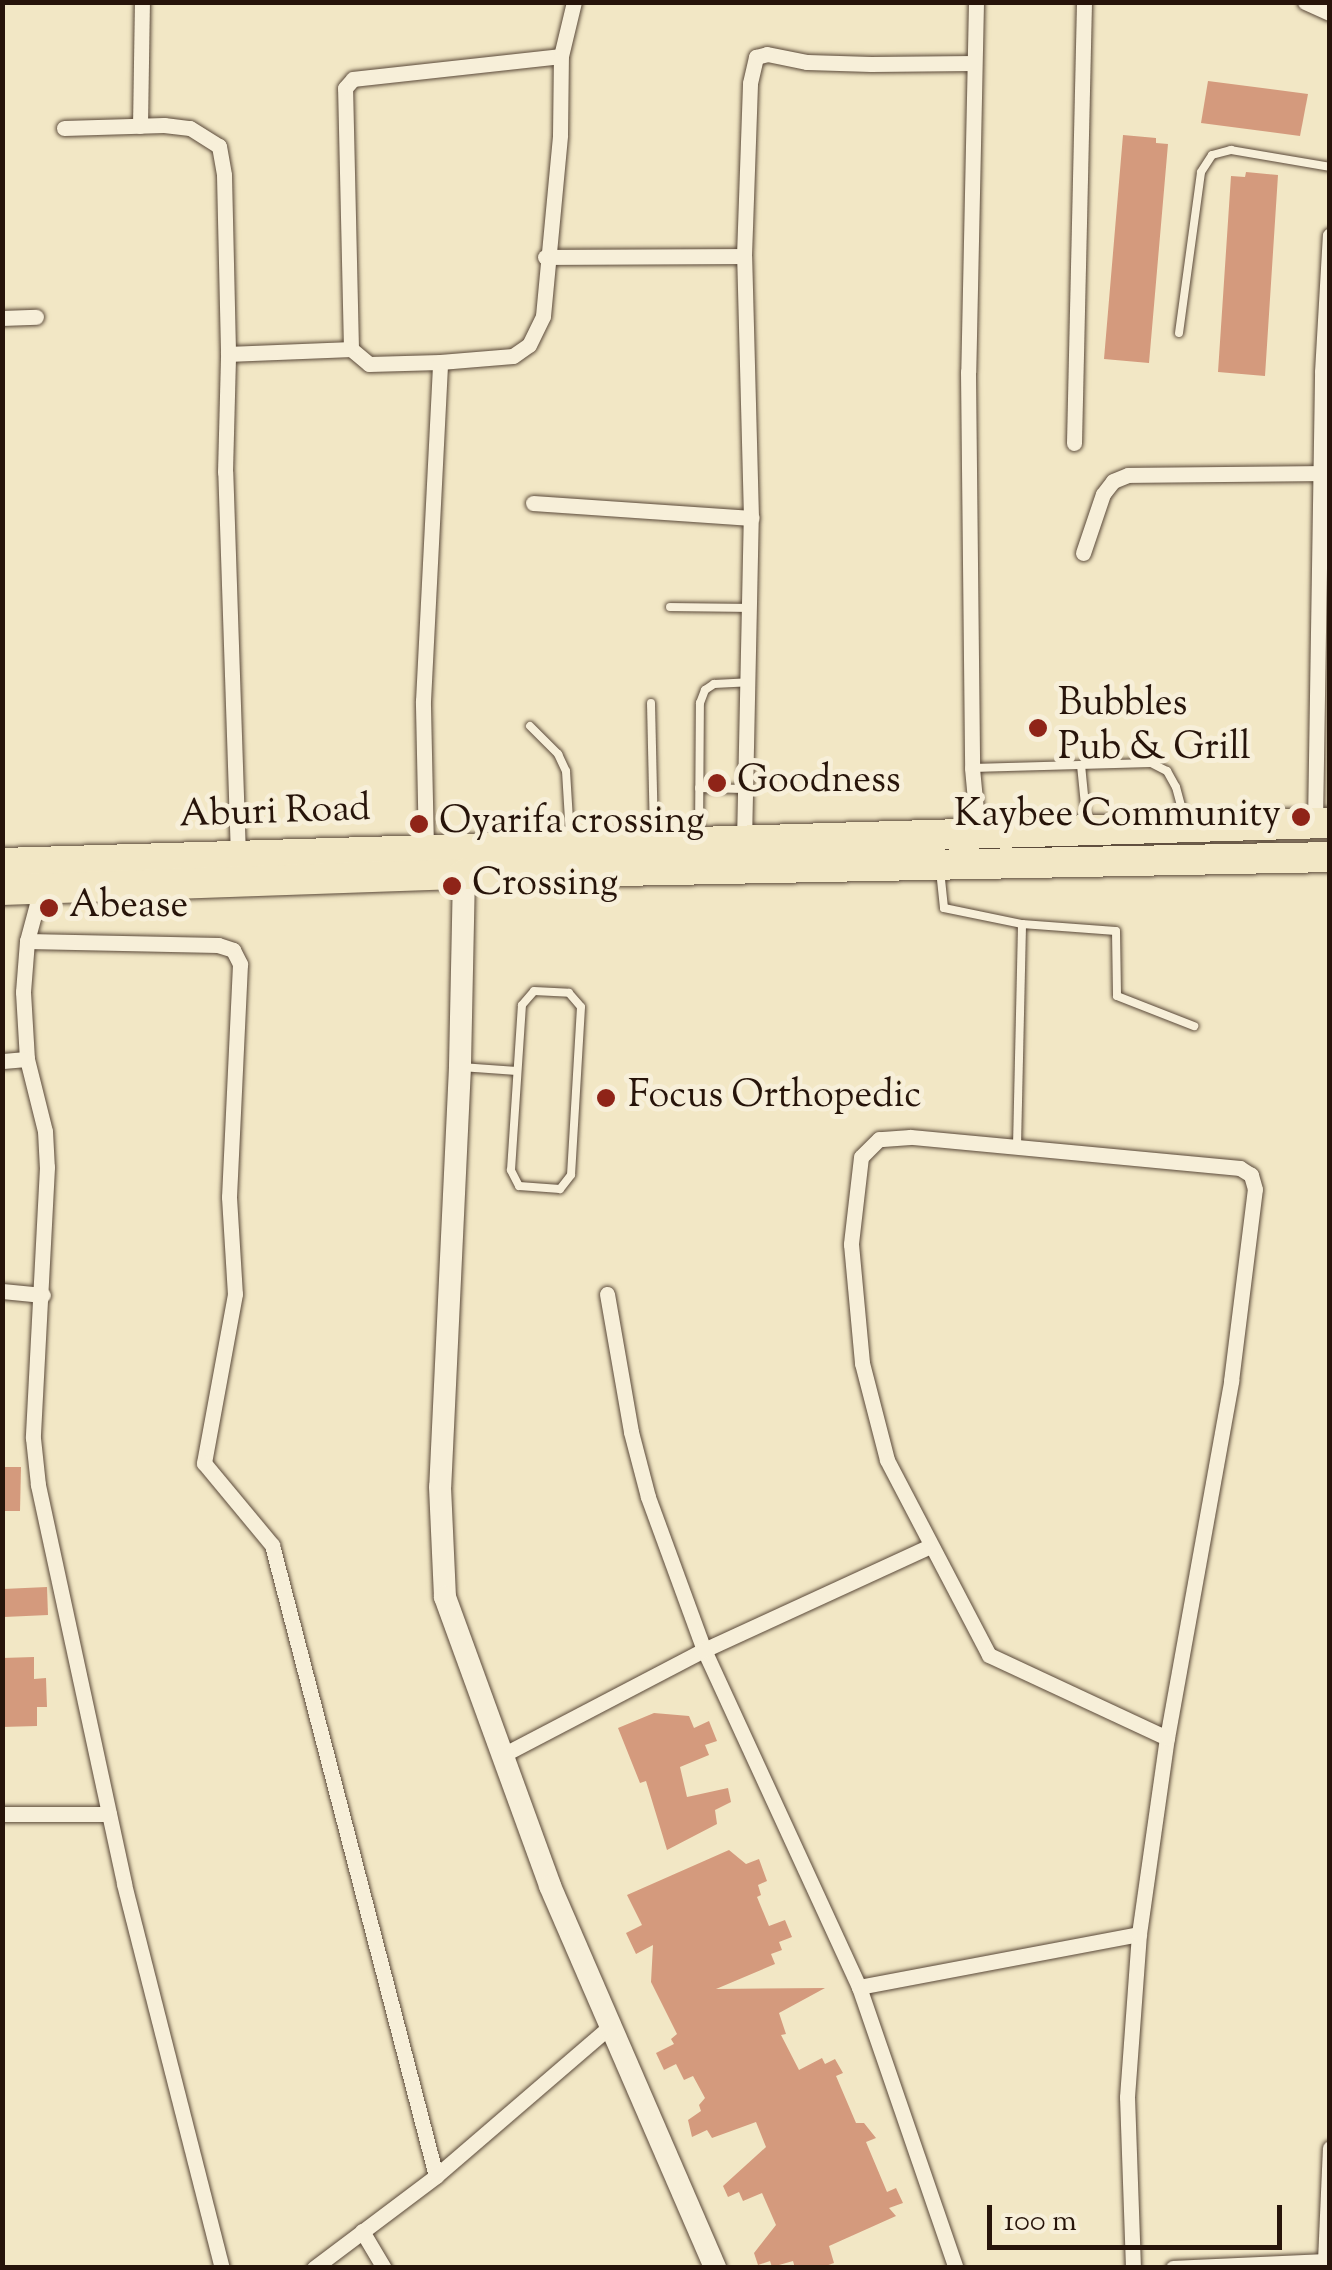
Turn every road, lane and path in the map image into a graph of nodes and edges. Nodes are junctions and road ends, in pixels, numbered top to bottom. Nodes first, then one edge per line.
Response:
1 (142, 2) edge
2 (574, 2) edge
3 (976, 2) edge
4 (1084, 2) edge
5 (1305, 2) edge
6 (1330, 13) edge
7 (561, 56) junction
8 (974, 62) junction
9 (140, 126) junction
10 (64, 128) dead end
11 (1330, 166) edge
12 (1330, 235) edge
13 (744, 256) junction
14 (545, 257) junction
15 (2, 318) edge
16 (36, 318) dead end
17 (1179, 334) dead end
18 (351, 350) junction
19 (228, 354) junction
20 (440, 362) junction
21 (1074, 443) dead end
22 (1321, 473) junction
23 (533, 503) dead end
24 (751, 518) junction
25 (1083, 552) dead end
26 (670, 607) dead end
27 (750, 608) junction
28 (748, 682) junction
29 (650, 703) dead end
30 (530, 726) dead end
31 (1081, 765) junction
32 (972, 768) junction
33 (699, 788) junction
34 (745, 789) junction
35 (1322, 823) edge
36 (1186, 826) junction
37 (1087, 828) junction
38 (978, 832) junction
39 (938, 833) junction
40 (744, 842) junction
41 (698, 844) junction
42 (654, 845) junction
43 (570, 846) junction
44 (426, 849) junction
45 (238, 856) junction
46 (1330, 857) edge
47 (2, 863) edge
48 (940, 865) junction
49 (464, 874) junction
50 (41, 888) junction
51 (2, 890) edge
52 (1022, 924) junction
53 (28, 941) junction
54 (1194, 1026) dead end
55 (28, 1059) junction
56 (2, 1061) edge
57 (460, 1067) junction
58 (517, 1071) junction
59 (1017, 1150) junction
60 (2, 1291) edge
61 (607, 1294) dead end
62 (44, 1296) junction
63 (930, 1546) junction
64 (704, 1650) junction
65 (1167, 1738) junction
66 (501, 1756) junction
67 (2, 1814) edge
68 (108, 1814) junction
69 (1139, 1934) junction
70 (859, 1988) junction
71 (608, 2028) junction
72 (1330, 2148) edge
73 (436, 2176) junction
74 (362, 2231) junction
75 (1327, 2261) edge
76 (222, 2268) edge
77 (314, 2268) edge
78 (384, 2268) edge
79 (716, 2268) edge
80 (956, 2268) edge
81 (1132, 2268) edge
82 (1173, 2268) edge

1 - 9 street
2 - 7 street
3 - 8 street
4 - 21 street
5 - 6 street
7 - 14 street
7 - 18 street
8 - 13 street
8 - 32 street
9 - 10 street
9 - 19 street
11 - 17 lane
12 - 22 street
13 - 14 street
13 - 24 street
14 - 20 street
15 - 16 street
18 - 19 street
18 - 20 street
19 - 45 street
20 - 44 street
22 - 25 street
22 - 35 street
23 - 24 street
24 - 27 street
26 - 27 lane
27 - 28 street
28 - 33 lane
28 - 34 street
29 - 42 lane
30 - 43 lane
31 - 32 lane
31 - 36 lane
31 - 37 lane
32 - 38 street
33 - 34 lane
33 - 41 lane
34 - 40 street
35 - 36 highway, Aburi Road
36 - 37 highway, Aburi Road
37 - 38 highway, Aburi Road
38 - 39 highway, Aburi Road
39 - 40 highway, Aburi Road
39 - 48 highway
40 - 41 highway, Aburi Road
41 - 42 highway, Aburi Road
42 - 43 highway, Aburi Road
43 - 44 highway, Aburi Road
44 - 45 highway, Aburi Road
45 - 47 highway, Aburi Road
46 - 48 highway, Aburi Road
48 - 49 highway, Aburi Road
48 - 52 lane
49 - 50 highway, Aburi Road
49 - 57 street
50 - 51 highway, Aburi Road
50 - 53 street
52 - 54 lane
52 - 59 lane
53 - 55 street
53 - 73 street
55 - 56 street
55 - 62 street
57 - 58 lane
57 - 66 street
58 - 58 lane
59 - 63 street
59 - 65 street
60 - 62 street
61 - 64 street
62 - 68 street
63 - 64 street
63 - 65 street
64 - 66 street
64 - 70 street
65 - 69 street
66 - 71 street
67 - 68 street
68 - 76 street
69 - 70 street
69 - 81 street
70 - 80 street
71 - 73 street
71 - 79 street
72 - 75 street
73 - 74 street
74 - 77 street
74 - 78 street
75 - 82 street

